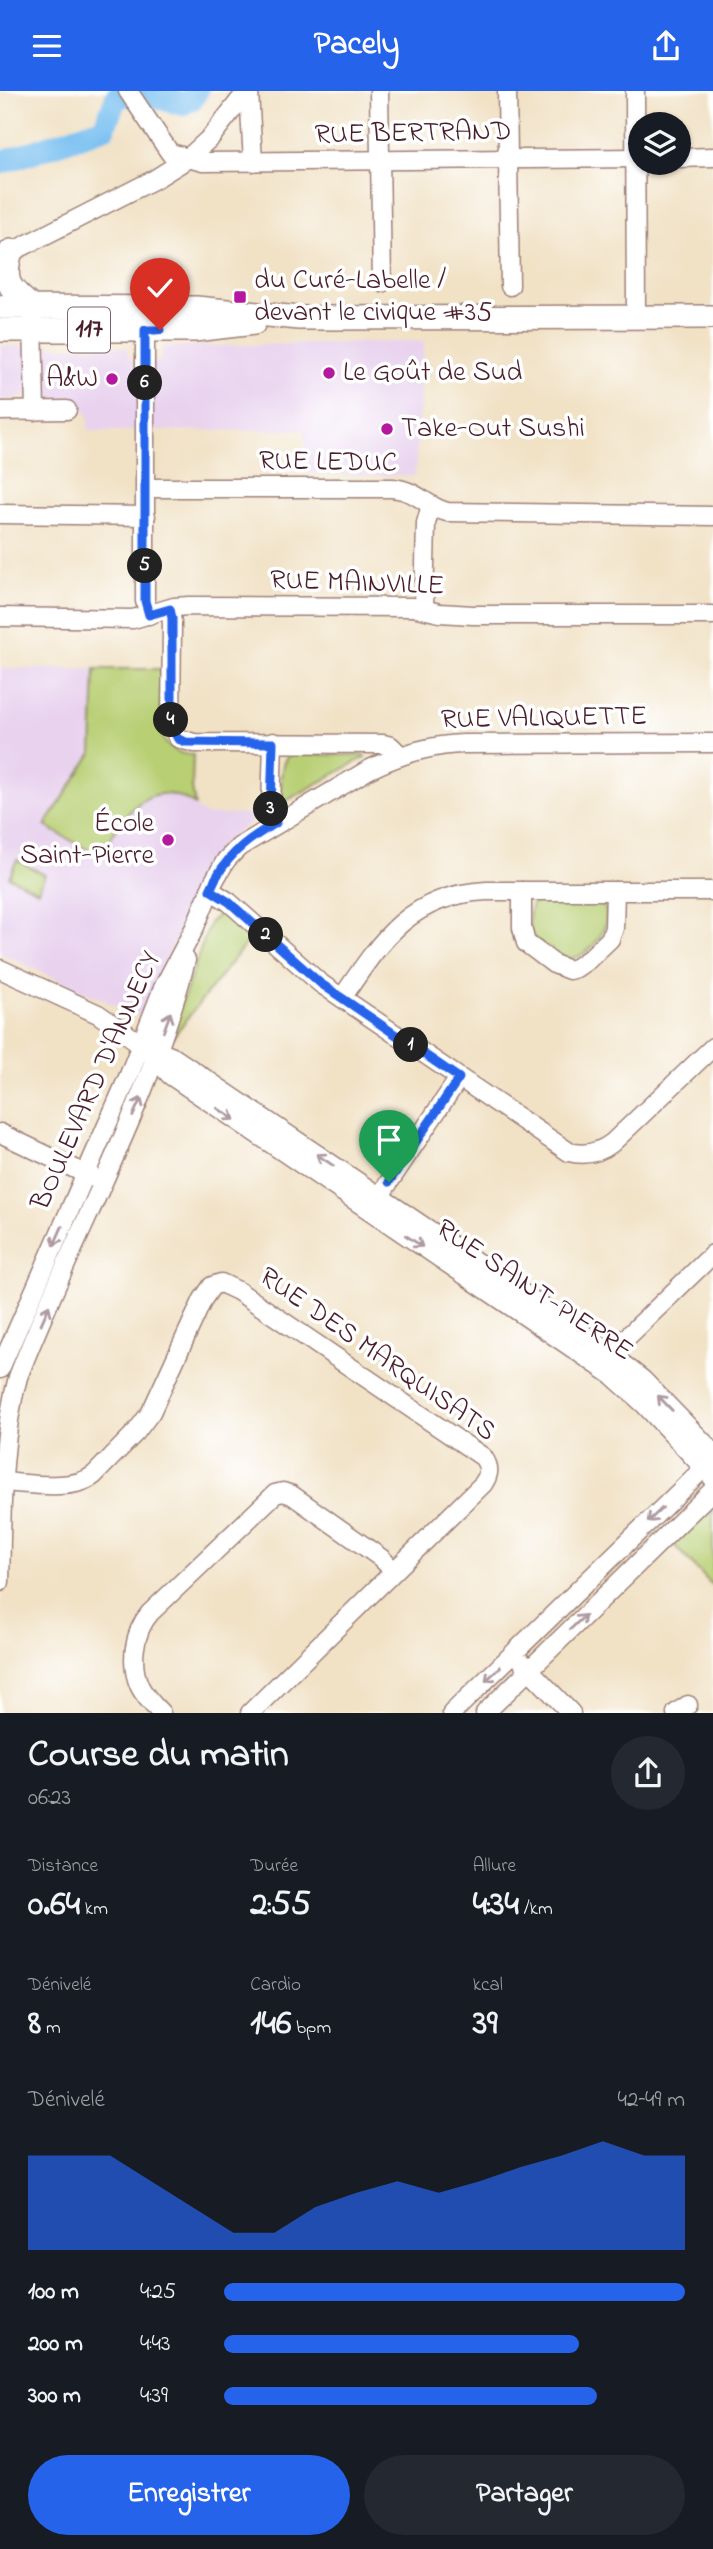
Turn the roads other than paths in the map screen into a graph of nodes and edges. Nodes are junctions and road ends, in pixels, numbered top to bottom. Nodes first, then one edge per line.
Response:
1 (128, 91) edge
2 (248, 91) edge
3 (379, 91) edge
4 (507, 91) edge
5 (635, 91) edge
6 (636, 112) edge
7 (691, 157) edge
8 (713, 157) edge
9 (628, 158) edge
10 (187, 159) junction
11 (507, 159) junction
12 (380, 161) junction
13 (253, 162) junction
14 (638, 175) edge
15 (6, 254) edge
16 (382, 283) dead end
17 (510, 286) dead end
18 (0, 307) edge
19 (636, 317) junction
20 (713, 317) edge
21 (33, 319) junction
22 (145, 319) junction
23 (0, 330) edge
24 (67, 410) dead end
25 (0, 411) edge
26 (35, 411) junction
27 (146, 488) junction
28 (431, 505) junction
29 (0, 514) edge
30 (146, 516) junction
31 (713, 516) edge
32 (424, 608) junction
33 (170, 609) junction
34 (149, 615) junction
35 (713, 615) edge
36 (0, 617) edge
37 (273, 743) junction
38 (713, 743) edge
39 (401, 756) junction
40 (276, 823) junction
41 (210, 890) junction
42 (522, 891) junction
43 (615, 891) junction
44 (713, 891) edge
45 (194, 929) junction
46 (0, 969) edge
47 (342, 998) junction
48 (141, 1044) junction
49 (713, 1047) edge
50 (156, 1055) junction
51 (459, 1078) junction
52 (0, 1133) edge
53 (86, 1174) junction
54 (104, 1182) junction
55 (374, 1203) junction
56 (713, 1254) edge
57 (607, 1361) junction
58 (0, 1371) edge
59 (18, 1377) junction
60 (711, 1464) edge
61 (1, 1482) edge
62 (713, 1490) edge
63 (394, 1571) junction
64 (0, 1582) edge
65 (514, 1653) junction
66 (529, 1669) junction
67 (161, 1713) edge
68 (250, 1713) edge
69 (452, 1713) edge
70 (485, 1713) edge
71 (571, 1713) edge

1 - 10 street
2 - 10 street
2 - 13 street
3 - 12 street
4 - 11 street
5 - 6 street
7 - 8 street
9 - 11 street, RUE BERTRAND
10 - 13 street, RUE BERTRAND
10 - 15 street
11 - 12 street, RUE BERTRAND
11 - 17 street
12 - 13 street, RUE BERTRAND
12 - 16 street
14 - 19 street
15 - 21 main road
18 - 21 main road, 117
19 - 20 main road, 117
19 - 22 main road, 117
21 - 22 main road, 117
21 - 23 main road, 117
21 - 26 street
22 - 27 street
24 - 26 street
25 - 26 street
27 - 28 street, RUE LEDUC
27 - 30 street
28 - 31 street, RUE LEDUC
28 - 32 street
29 - 30 street
30 - 34 street
32 - 33 street, RUE MAINVILLE
32 - 35 street, RUE MAINVILLE
33 - 34 street, RUE MAINVILLE
33 - 37 street
34 - 36 street, RUE MAINVILLE
37 - 39 street
37 - 40 street
38 - 39 street, RUE VALIQUETTE
39 - 40 street, BOULEVARD D'ANNECY
40 - 41 street, BOULEVARD D'ANNECY
41 - 45 street, BOULEVARD D'ANNECY
41 - 47 street
42 - 43 street
42 - 43 street
42 - 47 street
43 - 44 street
45 - 48 street, BOULEVARD D'ANNECY
50 -> 45 street, BOULEVARD D'ANNECY
46 - 48 street, RUE SAINT-PIERRE
47 - 51 street
48 - 50 street, RUE SAINT-PIERRE
48 - 53 street, BOULEVARD D'ANNECY
49 - 51 street
54 -> 50 street, BOULEVARD D'ANNECY
50 - 55 street, RUE SAINT-PIERRE
51 - 55 street
52 - 53 street
53 - 54 street
53 -> 58 street, BOULEVARD D'ANNECY
59 -> 54 street, BOULEVARD D'ANNECY
55 - 57 street, RUE SAINT-PIERRE
56 - 57 street
57 - 60 street, RUE SAINT-PIERRE
58 - 59 street
59 - 61 street, BOULEVARD D'ANNECY
60 -> 65 street
61 - 63 street, RUE DES MARQUISATS
61 - 64 street, BOULEVARD D'ANNECY
66 -> 62 street
63 - 67 street
63 - 68 street, RUE DES MARQUISATS
65 - 66 street
65 -> 69 street
66 - 70 street
66 - 71 street

